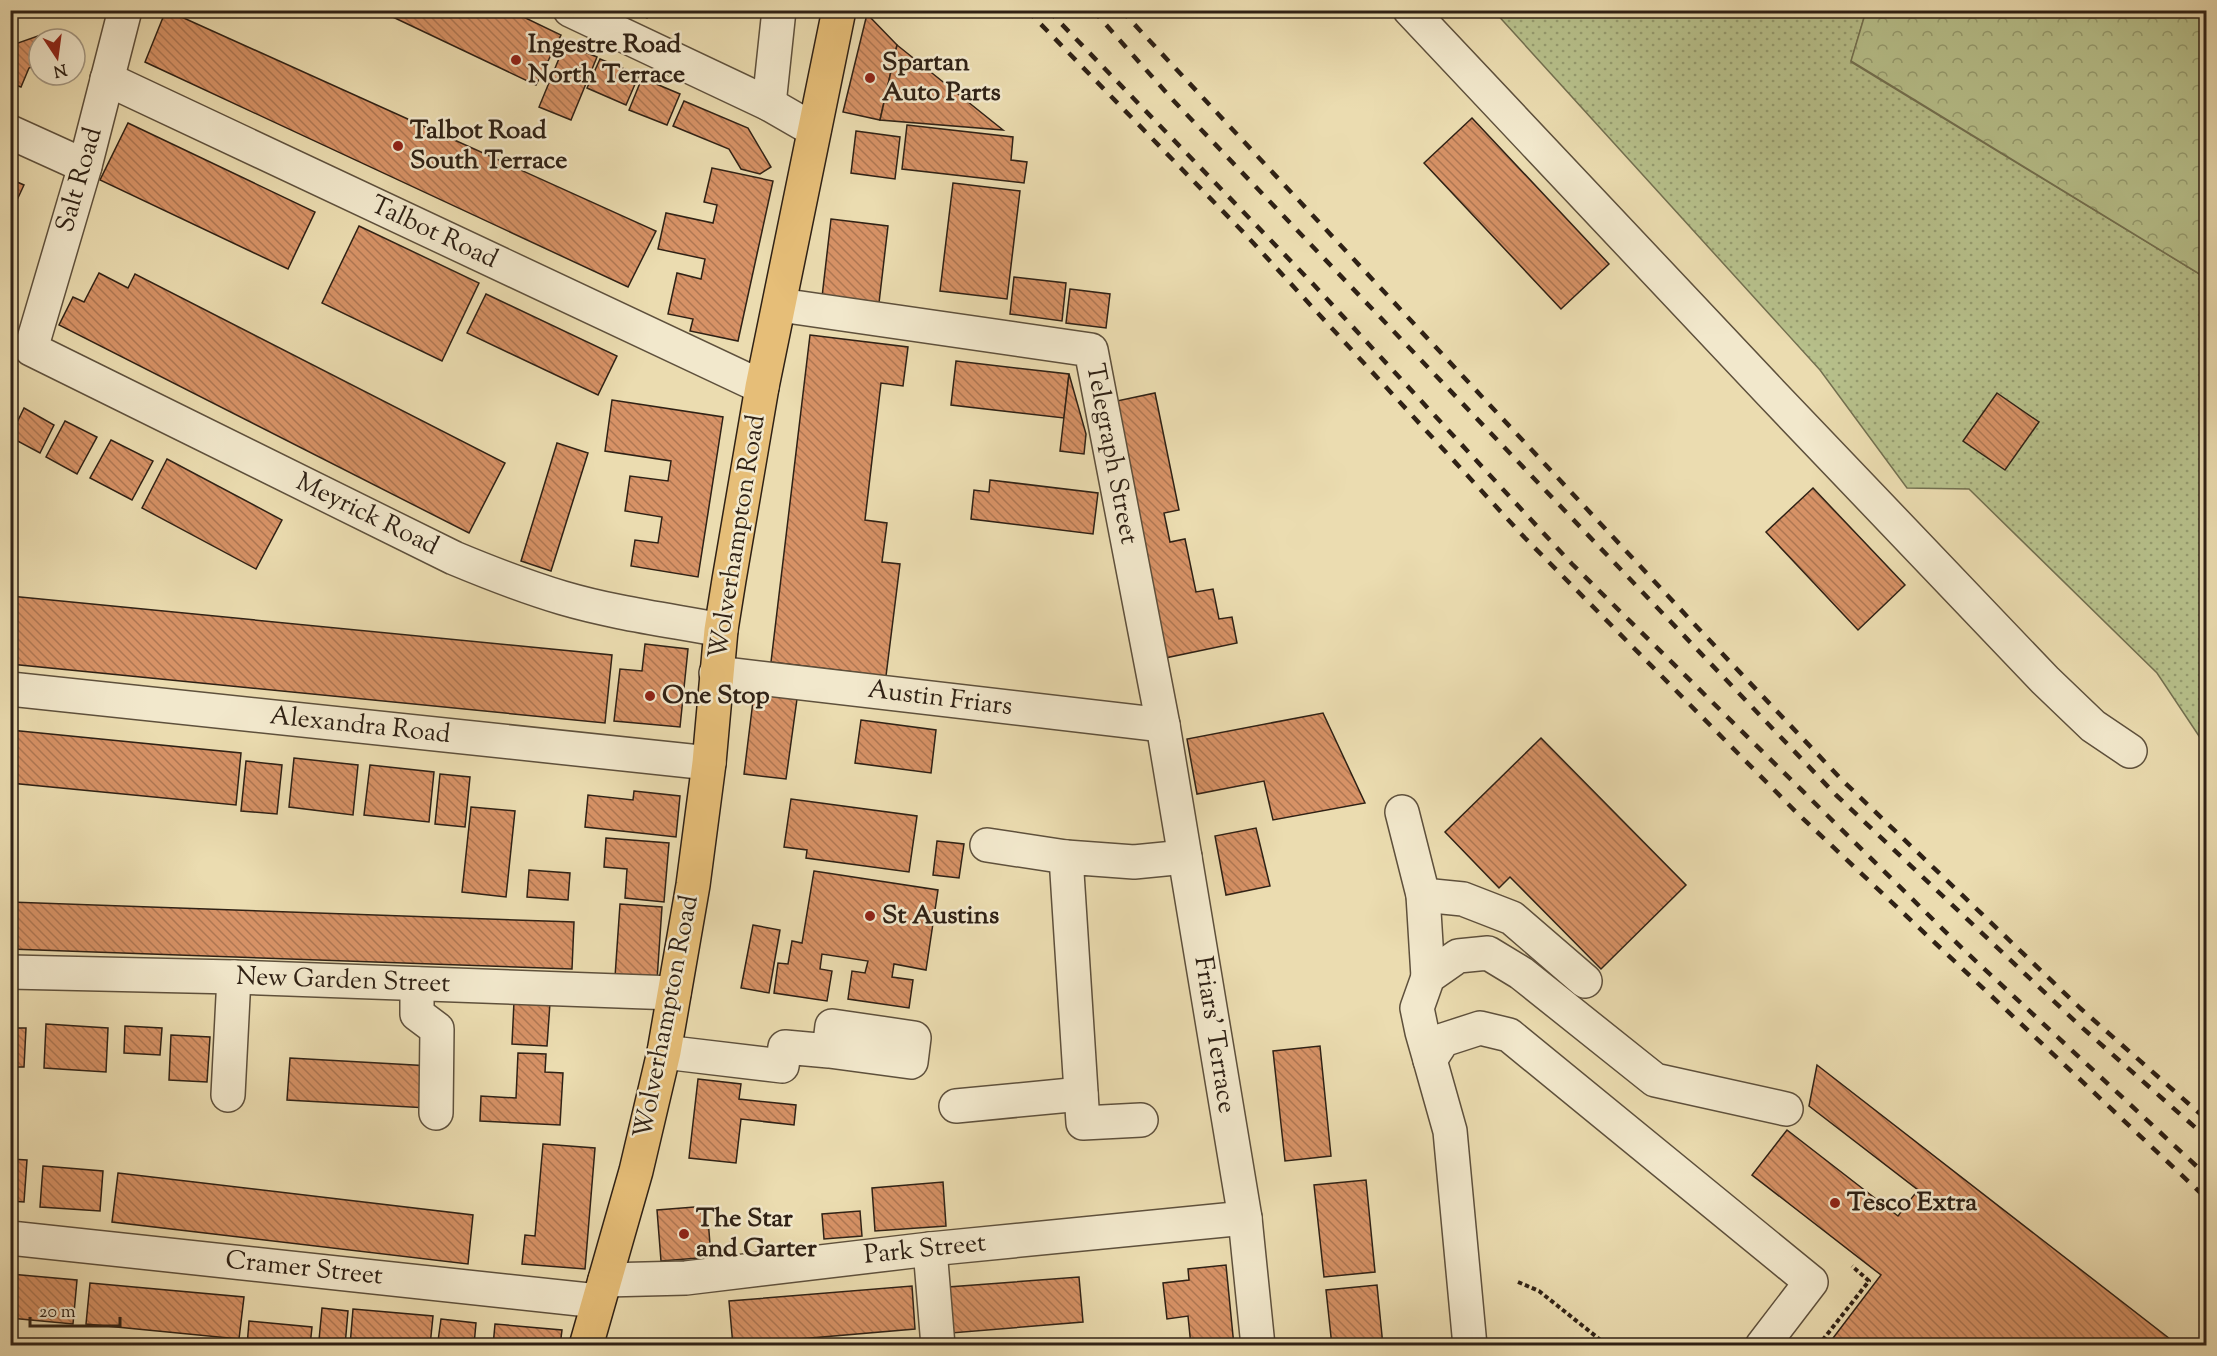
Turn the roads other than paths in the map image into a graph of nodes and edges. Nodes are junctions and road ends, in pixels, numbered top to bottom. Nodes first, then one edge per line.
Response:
1 (125, 10) edge
2 (570, 10) edge
3 (779, 10) edge
4 (840, 10) edge
5 (1410, 10) edge
6 (107, 79) junction
7 (769, 104) junction
8 (814, 130) junction
9 (10, 132) edge
10 (85, 166) junction
11 (780, 305) junction
12 (31, 349) joint
13 (762, 387) junction
14 (721, 630) junction
15 (716, 673) junction
16 (10, 689) edge
17 (1163, 726) junction
18 (2130, 751) dead end
19 (709, 763) junction
20 (1402, 812) dead end
21 (987, 845) dead end
22 (1066, 857) junction
23 (1185, 857) junction
24 (1423, 895) junction
25 (10, 972) edge
26 (234, 977) junction
27 (1428, 977) junction
28 (1585, 981) dead end
29 (417, 984) junction
30 (674, 993) junction
31 (829, 1051) dead end
32 (664, 1052) junction
33 (1431, 1060) junction
34 (1081, 1094) junction
35 (228, 1095) dead end
36 (956, 1106) dead end
37 (1786, 1109) dead end
38 (436, 1113) dead end
39 (1141, 1120) dead end
40 (1245, 1218) junction
41 (10, 1238) edge
42 (930, 1248) junction
43 (602, 1290) junction
44 (586, 1346) edge
45 (938, 1346) edge
46 (1258, 1346) edge
47 (1470, 1346) edge
48 (1762, 1346) edge

1 - 6 street, Salt Road
2 - 7 street
3 - 7 street
4 - 8 highway, Wolverhampton Road
5 - 18 street
6 - 10 street, Salt Road
6 - 13 street, Talbot Road
7 - 8 street
8 - 11 highway, Wolverhampton Road
9 - 10 street
10 - 12 street, Salt Road
11 - 13 highway, Wolverhampton Road
11 - 17 street, Telegraph Street
12 - 14 street, Meyrick Road
13 - 14 highway, Wolverhampton Road
14 - 15 highway, Wolverhampton Road
15 - 17 street, Austin Friars
15 - 19 highway, Wolverhampton Road
16 - 19 street, Alexandra Road
17 - 23 street, Friars' Terrace
19 - 30 highway, Wolverhampton Road
20 - 24 street
21 - 22 street
22 - 23 street
22 - 34 street
23 - 40 street, Friars' Terrace
24 - 27 street
24 - 28 street
25 - 26 street, New Garden Street
26 - 29 street, New Garden Street
26 - 35 street
27 - 33 street
27 - 37 street
29 - 30 street, New Garden Street
29 - 38 street
30 - 32 highway, Wolverhampton Road
31 - 32 street
32 - 43 highway, Wolverhampton Road
33 - 47 street
33 - 48 street
34 - 36 street
34 - 39 street
40 - 42 street, Park Street
40 - 46 street, Friars' Terrace
41 - 43 street, Cramer Street
42 - 43 street, Park Street
42 - 45 street
43 - 44 highway, Wolverhampton Road

